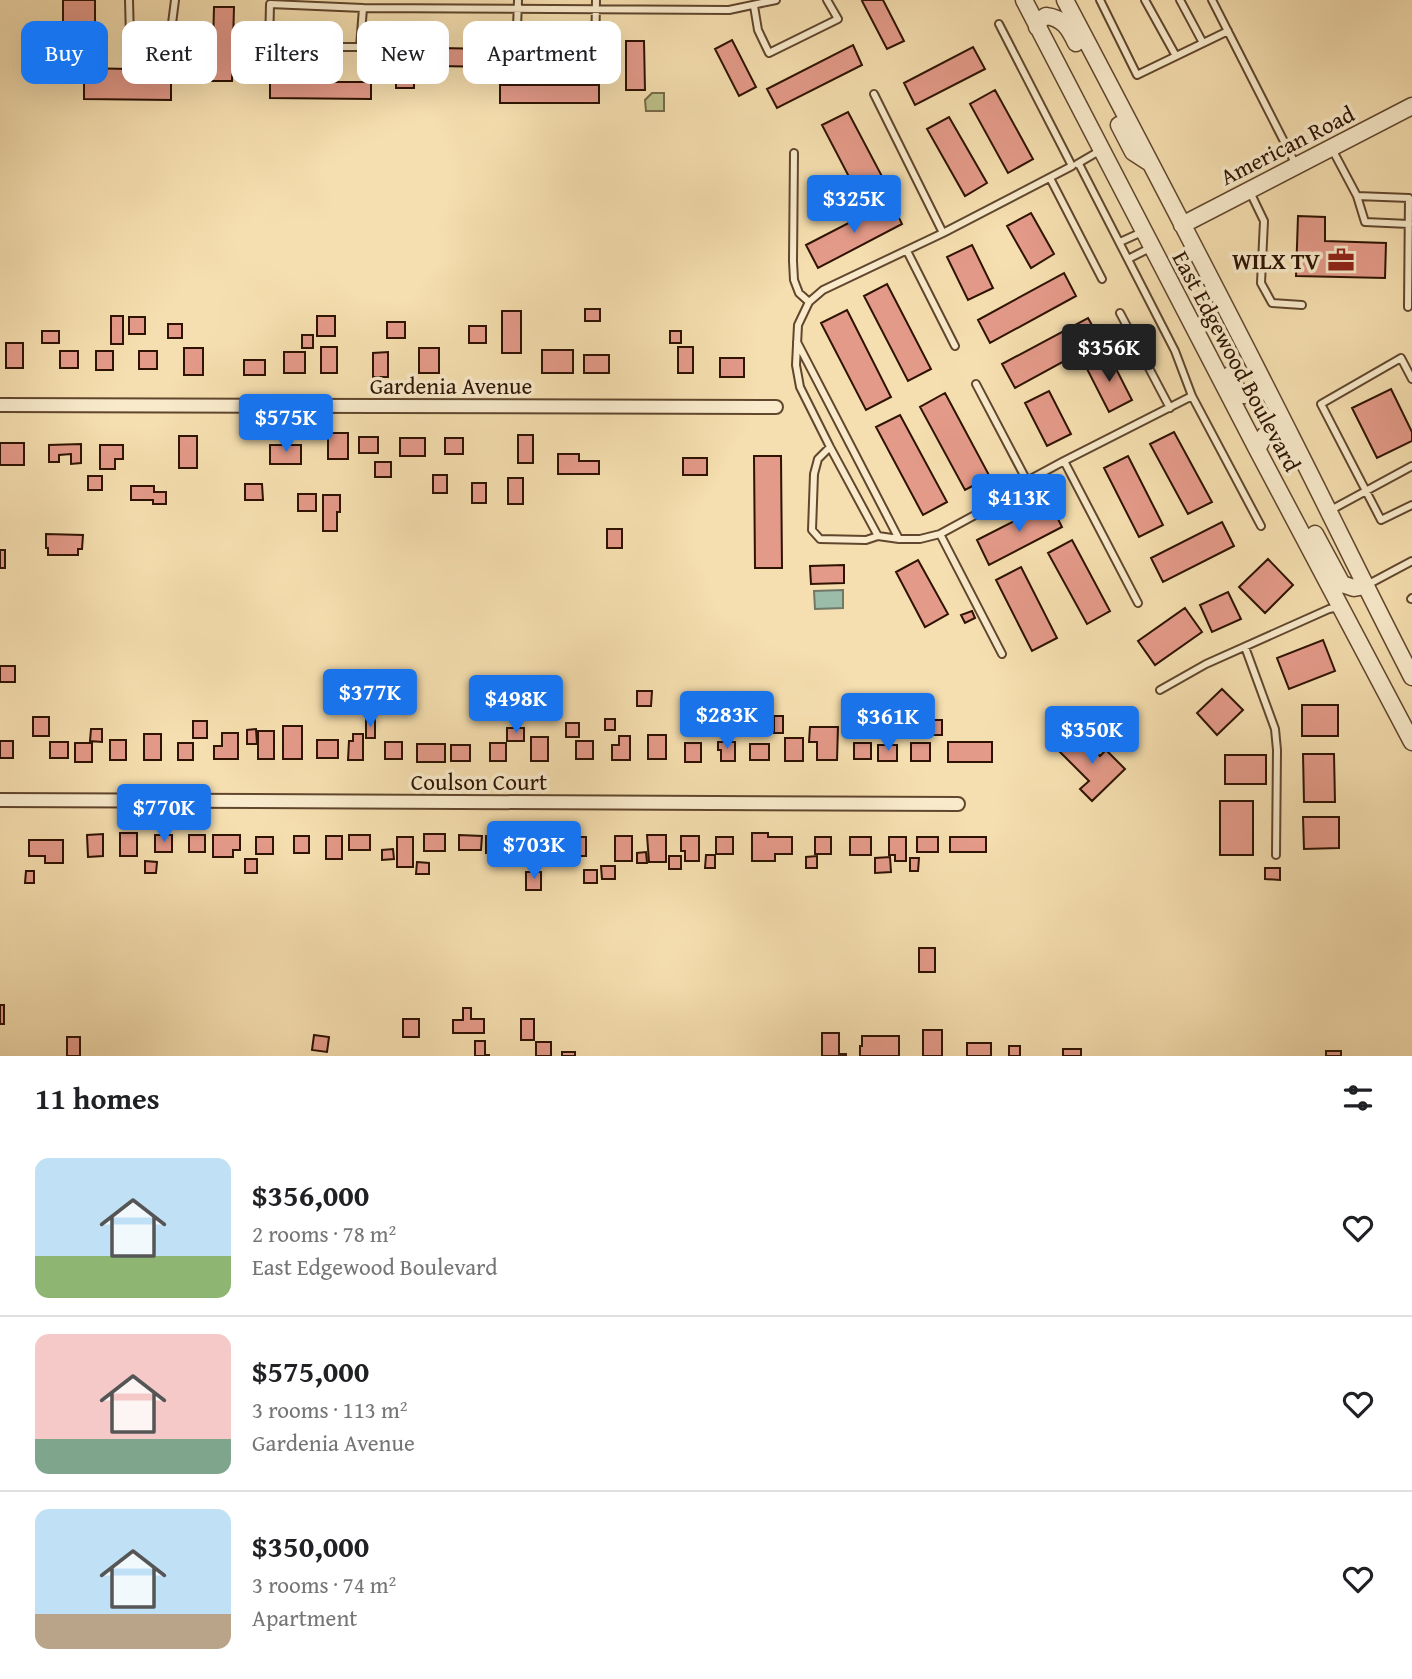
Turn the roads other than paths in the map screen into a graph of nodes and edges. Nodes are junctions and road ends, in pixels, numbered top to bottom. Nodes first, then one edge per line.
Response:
1 (129, 0) edge
2 (176, 0) edge
3 (518, 0) edge
4 (596, 0) edge
5 (776, 0) edge
6 (827, 0) edge
7 (1024, 0) edge
8 (1065, 0) edge
9 (1100, 0) edge
10 (1145, 0) edge
11 (1180, 0) edge
12 (1212, 0) edge
13 (754, 6) junction
14 (363, 8) junction
15 (518, 9) junction
16 (596, 9) junction
17 (999, 24) dead end
18 (1037, 27) junction
19 (1228, 31) junction
20 (1203, 43) junction
21 (1176, 56) junction
22 (874, 94) dead end
23 (1412, 106) edge
24 (1331, 148) junction
25 (1101, 149) junction
26 (794, 153) dead end
27 (1152, 164) junction
28 (1075, 165) junction
29 (1296, 165) junction
30 (1049, 178) junction
31 (1249, 190) junction
32 (1357, 195) junction
33 (1409, 224) junction
34 (1182, 225) junction
35 (1144, 231) junction
36 (943, 233) junction
37 (1120, 242) junction
38 (1152, 247) junction
39 (907, 251) junction
40 (1128, 259) junction
41 (1163, 268) junction
42 (1102, 279) dead end
43 (809, 302) junction
44 (1302, 305) dead end
45 (1408, 307) dead end
46 (1120, 313) dead end
47 (796, 341) junction
48 (955, 346) dead end
49 (1412, 379) edge
50 (1264, 383) junction
51 (976, 384) dead end
52 (1192, 396) junction
53 (0, 405) edge
54 (776, 407) dead end
55 (1170, 408) junction
56 (830, 447) junction
57 (1257, 449) junction
58 (1064, 461) junction
59 (1412, 466) edge
60 (1027, 481) junction
61 (1366, 491) junction
62 (1412, 505) edge
63 (1329, 511) junction
64 (1292, 515) junction
65 (1261, 526) dead end
66 (940, 534) junction
67 (878, 536) junction
68 (899, 539) junction
69 (1412, 561) edge
70 (1365, 586) junction
71 (1138, 603) dead end
72 (1341, 606) junction
73 (1245, 647) junction
74 (1002, 654) dead end
75 (1412, 677) edge
76 (1160, 690) dead end
77 (1412, 742) edge
78 (0, 800) edge
79 (958, 804) dead end
80 (1276, 855) dead end

1 - 2 lane
3 - 15 lane
4 - 16 lane
5 - 13 lane
6 - 13 lane
7 - 18 street, East Edgewood Boulevard
8 - 27 street, East Edgewood Boulevard
9 - 21 lane
10 - 21 lane
11 - 20 lane
12 - 19 lane
13 - 16 lane
14 - 14 lane
14 - 15 lane
15 - 16 lane
15 - 16 lane
17 - 28 lane
18 - 25 street, East Edgewood Boulevard
18 - 27 street
19 - 20 lane
19 - 29 lane
20 - 21 lane
22 - 36 lane
23 - 24 street, American Road
24 - 29 street, American Road
24 - 32 lane
25 - 28 lane
25 - 35 street, East Edgewood Boulevard
26 - 43 lane
27 - 34 street, East Edgewood Boulevard
28 - 30 lane
28 - 37 lane
29 - 31 street, American Road
30 - 36 lane
30 - 42 lane
31 - 34 street, American Road
31 - 44 lane
32 - 33 lane
32 - 33 lane
33 - 45 lane
34 - 50 street, East Edgewood Boulevard
35 - 37 lane
35 - 38 street, East Edgewood Boulevard
36 - 39 lane
37 - 40 lane
38 - 40 lane
38 - 41 street, East Edgewood Boulevard
39 - 43 lane
39 - 48 lane
40 - 52 lane
41 - 50 street
41 - 57 street, East Edgewood Boulevard
43 - 47 lane
46 - 55 lane
47 - 56 lane
47 - 68 lane
49 - 61 lane
50 - 63 street, East Edgewood Boulevard
51 - 60 lane
52 - 55 lane
52 - 65 lane
53 - 54 street, Gardenia Avenue
55 - 58 lane
56 - 67 lane
56 - 67 lane
57 - 63 street
57 - 64 street, East Edgewood Boulevard
58 - 60 lane
58 - 71 lane
59 - 61 lane
60 - 66 lane
61 - 62 lane
61 - 63 lane
63 - 70 street
64 - 70 street
64 - 72 street, East Edgewood Boulevard
66 - 68 lane
66 - 74 lane
67 - 68 lane
69 - 70 lane
70 - 75 street
72 - 73 lane
72 - 77 street, East Edgewood Boulevard
73 - 76 lane
73 - 80 lane
78 - 79 street, Coulson Court

